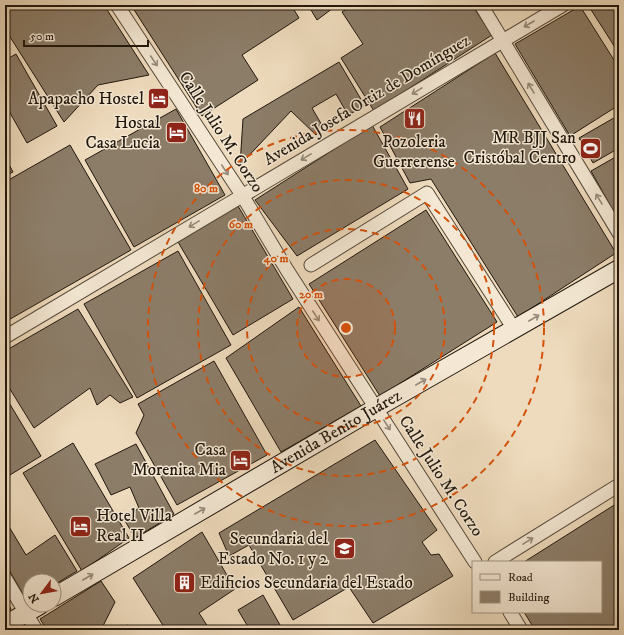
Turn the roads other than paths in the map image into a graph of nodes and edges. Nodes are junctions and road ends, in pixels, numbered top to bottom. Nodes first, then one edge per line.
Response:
1 (117, 5) edge
2 (481, 5) edge
3 (563, 5) edge
4 (502, 40) junction
5 (242, 195) junction
6 (619, 233) edge
7 (312, 265) dead end
8 (619, 268) edge
9 (514, 329) junction
10 (5, 337) edge
11 (376, 408) junction
12 (619, 485) edge
13 (474, 561) edge
14 (497, 561) edge
15 (5, 578) edge
16 (62, 592) edge
17 (22, 597) edge
18 (26, 613) edge
19 (34, 613) edge
20 (511, 613) edge
21 (5, 625) edge
22 (36, 630) edge
23 (521, 630) edge

1 -> 5 street, Calle Julio M. Corzo
2 - 4 street
3 -> 4 street, Avenida Josefa Ortiz de Domínguez
4 -> 5 street, Avenida Josefa Ortiz de Domínguez
6 -> 4 street
5 -> 10 street, Avenida Josefa Ortiz de Domínguez
5 -> 11 street, Calle Julio M. Corzo
7 - 9 street
9 -> 8 street, Avenida Benito Juárez
11 -> 9 street, Avenida Benito Juárez
11 -> 13 street, Calle Julio M. Corzo
16 -> 11 street, Avenida Benito Juárez
14 -> 12 street
15 - 17 street
18 - 21 street
19 - 22 street
20 - 23 street

